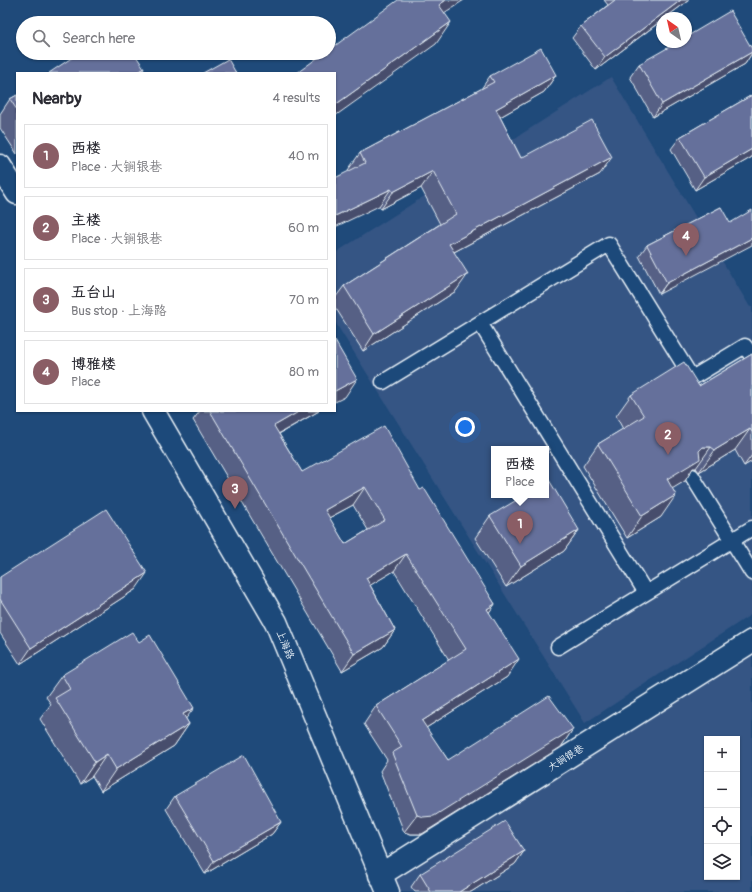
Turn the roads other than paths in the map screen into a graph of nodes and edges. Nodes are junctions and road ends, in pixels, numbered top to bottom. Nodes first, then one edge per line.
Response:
1 (0, 166) edge
2 (16, 191) edge
3 (480, 323) junction
4 (752, 356) edge
5 (383, 382) dead end
6 (155, 412) edge
7 (692, 476) edge
8 (752, 528) edge
9 (732, 540) junction
10 (752, 573) edge
11 (646, 593) junction
12 (752, 641) edge
13 (558, 647) dead end
14 (384, 883) edge

1 - 2 main road
3 - 4 lane
3 - 5 lane
3 - 11 lane
6 - 14 main road, 上海路
7 - 9 lane
8 - 9 lane
9 - 10 lane
9 - 11 lane
11 - 13 lane
12 - 14 main road, 大锏银巷

